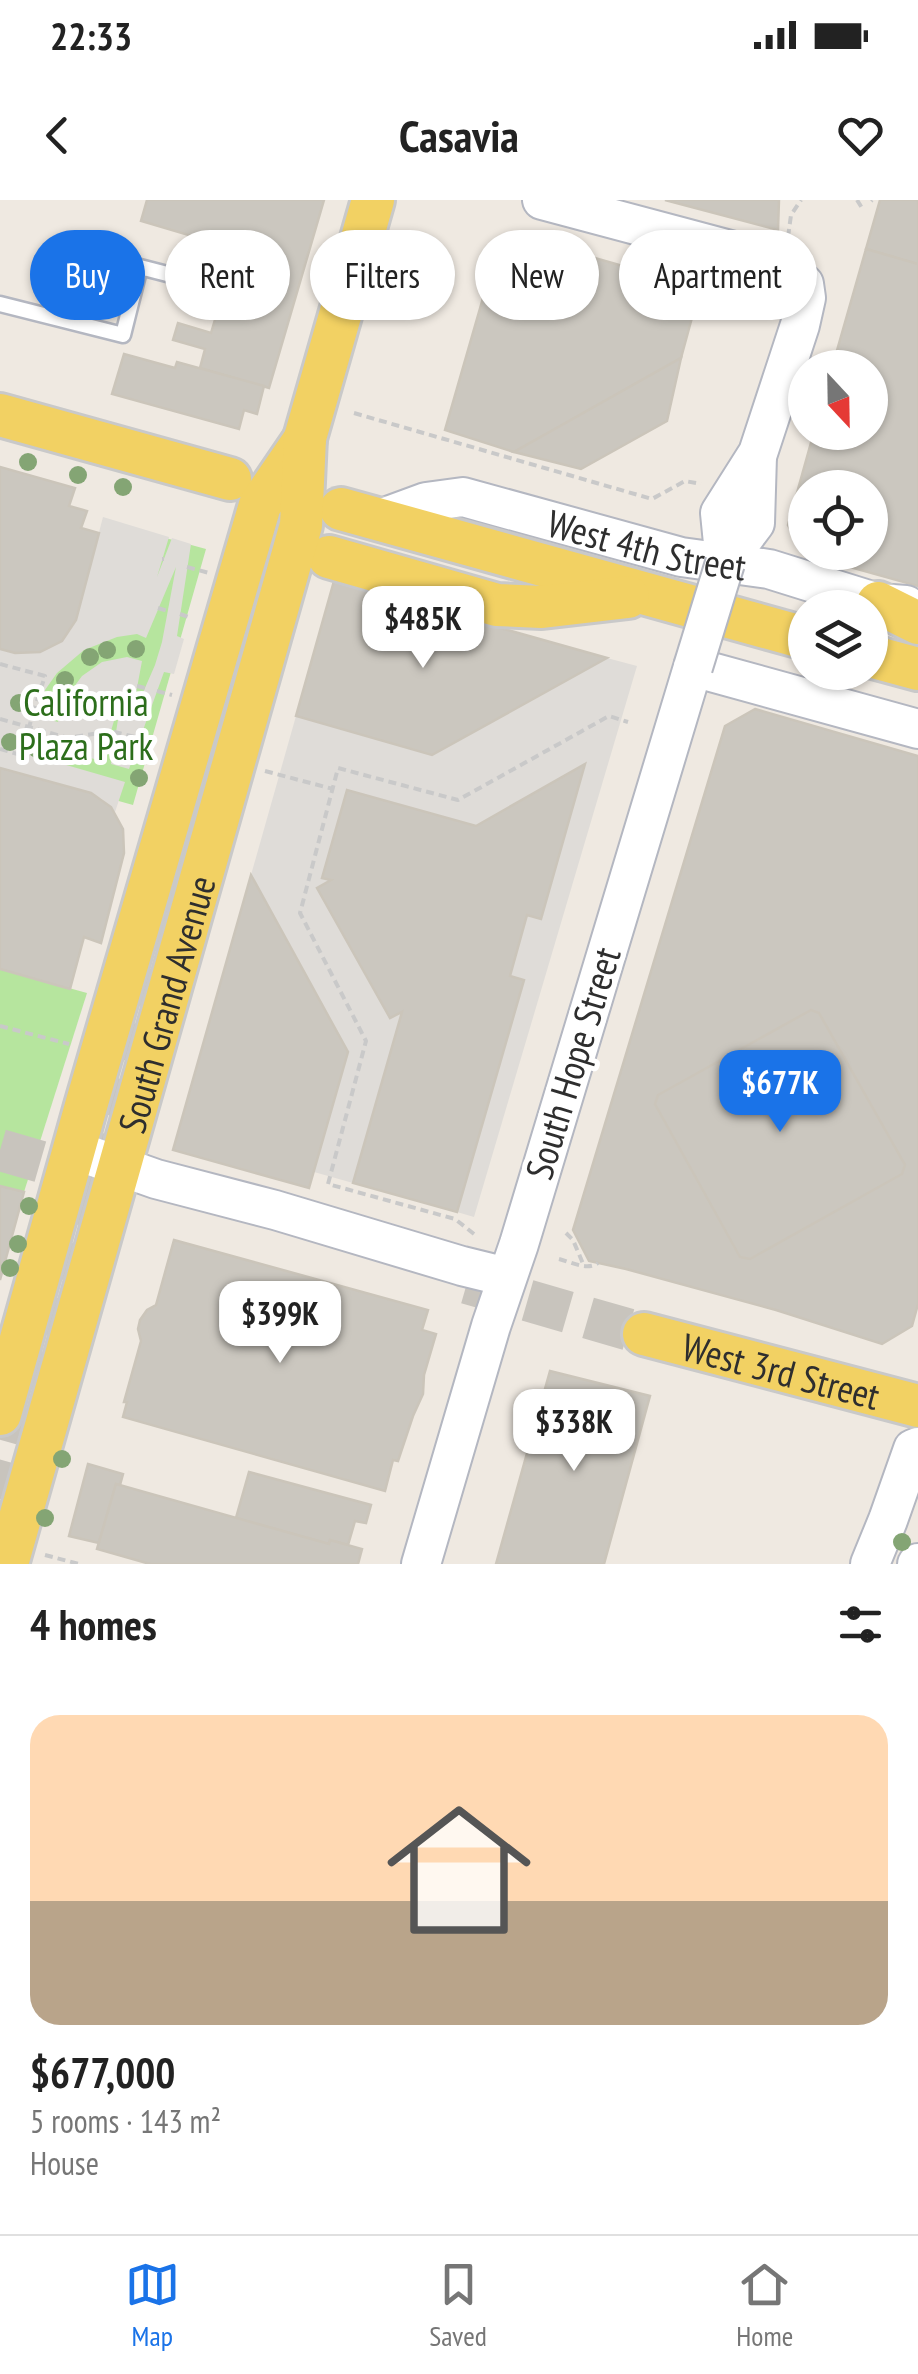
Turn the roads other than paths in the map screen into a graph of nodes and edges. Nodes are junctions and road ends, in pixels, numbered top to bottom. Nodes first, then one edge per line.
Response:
1 (373, 200) edge
2 (542, 200) edge
3 (165, 273) edge
4 (0, 304) edge
5 (0, 415) edge
6 (305, 438) junction
7 (230, 479) dead end
8 (359, 514) joint
9 (730, 543) junction
10 (329, 557) dead end
11 (649, 594) junction
12 (898, 605) edge
13 (918, 623) edge
14 (788, 633) edge
15 (888, 665) edge
16 (918, 670) edge
17 (688, 682) junction
18 (918, 729) edge
19 (74, 1150) junction
20 (120, 1168) junction
21 (507, 1277) junction
22 (644, 1334) tunnel mouth
23 (918, 1406) edge
24 (0, 1414) edge
25 (918, 1448) edge
26 (26, 1559) edge
27 (421, 1564) edge
28 (870, 1564) edge

1 - 6 main road, South Grand Avenue
2 - 9 main road, South Hope Street
3 - 4 lane
5 - 7 main road
6 - 19 main road, South Grand Avenue
6 - 20 main road, South Grand Avenue
8 - 9 main road, West 4th Street
8 - 11 main road, West 4th Street
9 - 12 main road, West 4th Street
9 - 17 main road, South Hope Street, bridge
10 - 11 main road
11 - 14 main road, West 4th Street
12 - 13 main road
15 - 16 main road
17 - 18 main road
17 - 21 main road, South Hope Street
19 - 20 main road
19 - 24 main road, South Grand Avenue
20 - 21 main road
20 - 26 main road, South Grand Avenue
21 - 27 main road, South Hope Street
22 - 23 main road, West 3rd Street
25 - 28 main road

